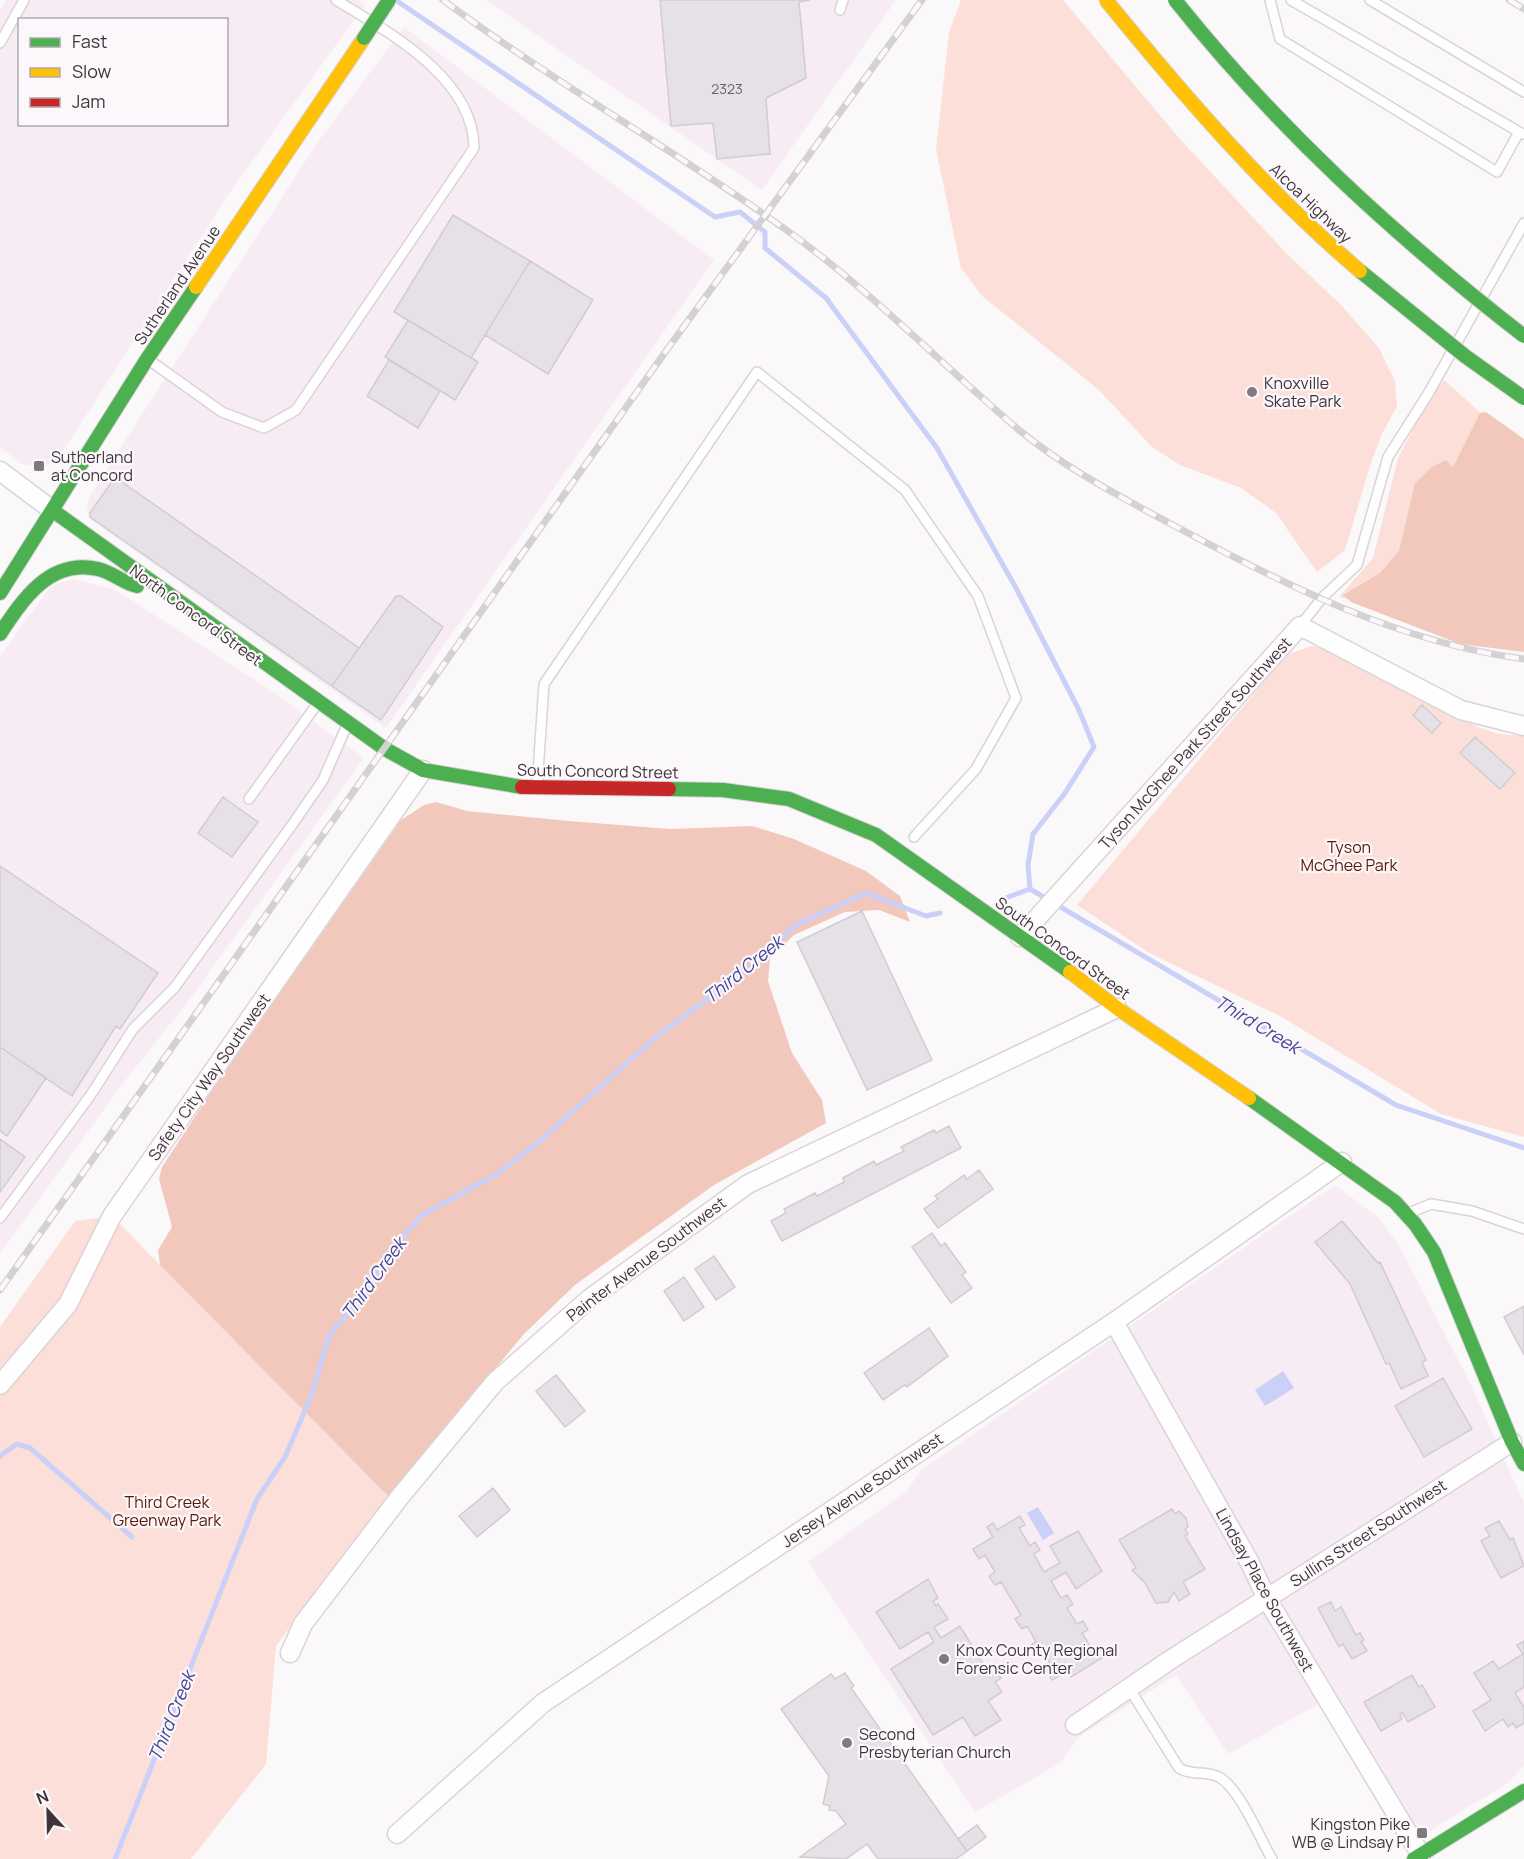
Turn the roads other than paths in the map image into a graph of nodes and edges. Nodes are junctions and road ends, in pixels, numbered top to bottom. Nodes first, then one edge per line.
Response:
1 (24, 0) edge
2 (336, 0) edge
3 (389, 0) edge
4 (843, 0) edge
5 (1106, 0) edge
6 (1175, 0) edge
7 (1270, 0) edge
8 (1291, 0) edge
9 (1370, 0) edge
10 (840, 10) dead end
11 (0, 43) edge
12 (1524, 92) edge
13 (1521, 133) edge
14 (1524, 223) edge
15 (1524, 336) edge
16 (147, 359) junction
17 (1524, 398) edge
18 (0, 471) edge
19 (52, 510) junction
20 (159, 589) junction
21 (0, 593) edge
22 (1300, 626) junction
23 (0, 634) edge
24 (318, 702) junction
25 (348, 723) junction
26 (1524, 726) edge
27 (395, 755) joint
28 (423, 770) junction
29 (537, 787) junction
30 (249, 799) dead end
31 (914, 837) dead end
32 (1020, 937) junction
33 (1117, 1008) junction
34 (1342, 1162) junction
35 (1406, 1214) junction
36 (0, 1218) edge
37 (1524, 1229) edge
38 (1114, 1322) junction
39 (0, 1385) edge
40 (1512, 1442) junction
41 (1524, 1464) edge
42 (1267, 1599) junction
43 (290, 1653) dead end
44 (1130, 1688) junction
45 (1075, 1725) dead end
46 (1524, 1791) edge
47 (396, 1834) dead end
48 (1418, 1857) edge
49 (1272, 1859) edge

1 - 11 lane
2 - 16 lane
3 - 16 main road, Sutherland Avenue, bridge
4 - 10 lane
5 - 17 main road, Alcoa Highway, bridge
6 - 15 main road, bridge
7 - 13 lane
8 - 13 lane
9 - 12 lane
14 - 22 lane
16 - 19 main road, Sutherland Avenue
18 - 19 street, North Concord Street
19 - 20 main road, North Concord Street
19 - 21 main road, Sutherland Avenue
20 - 23 main road
20 - 24 main road, North Concord Street
22 - 26 street, Tyson McGhee Park Street Southwest
22 - 32 street, Tyson McGhee Park Street Southwest
24 - 25 main road, North Concord Street
24 - 30 lane
25 - 27 main road, North Concord Street
25 - 36 lane
27 - 28 main road, South Concord Street
28 - 29 main road, South Concord Street
28 - 39 street, Safety City Way Southwest
29 - 31 lane
29 - 32 main road, South Concord Street
32 - 33 main road, South Concord Street
33 - 34 main road, South Concord Street
33 - 43 street, Painter Avenue Southwest
34 - 35 main road, South Concord Street
34 - 38 street, Jersey Avenue Southwest
35 - 37 lane
35 - 40 main road, South Concord Street
38 - 42 street, Lindsay Place Southwest
38 - 47 street, Jersey Avenue Southwest
40 - 41 main road, South Concord Street
40 - 42 street, Sullins Street Southwest
42 - 44 street, Sullins Street Southwest
42 - 48 street, Lindsay Place Southwest
44 - 45 street, Sullins Street Southwest
44 - 49 lane
46 - 48 main road

